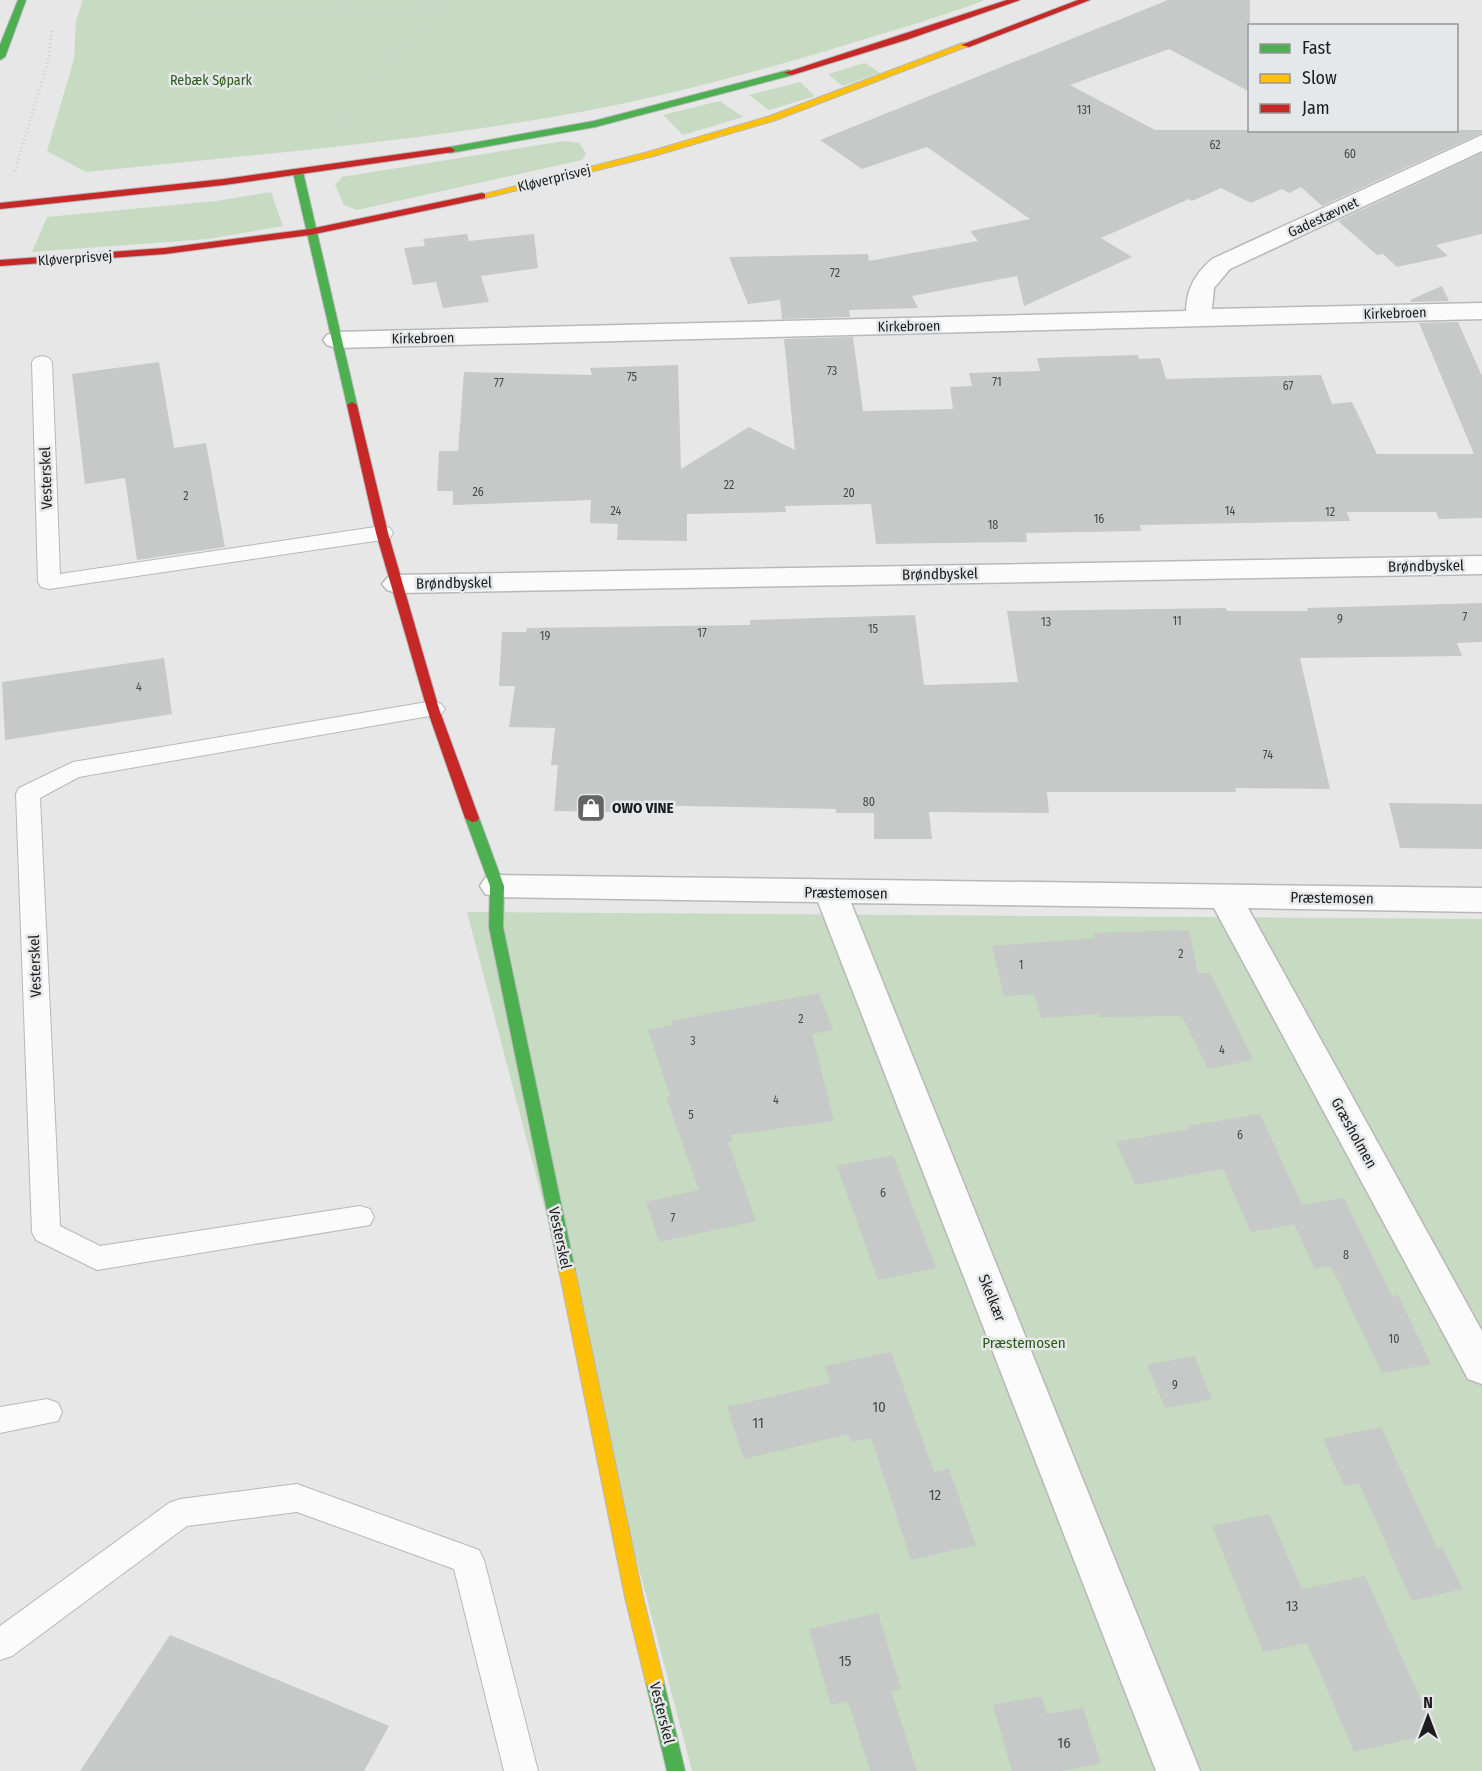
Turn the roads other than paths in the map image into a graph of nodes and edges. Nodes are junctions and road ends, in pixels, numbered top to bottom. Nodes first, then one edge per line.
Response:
1 (22, 0) edge
2 (1016, 0) edge
3 (1086, 0) edge
4 (0, 57) edge
5 (1482, 142) edge
6 (298, 172) junction
7 (2, 206) edge
8 (310, 231) junction
9 (0, 263) edge
10 (1482, 311) edge
11 (1199, 319) junction
12 (336, 340) junction
13 (42, 362) dead end
14 (382, 533) junction
15 (1482, 564) edge
16 (397, 585) junction
17 (434, 709) junction
18 (497, 886) junction
19 (831, 893) junction
20 (1226, 897) junction
21 (1482, 900) edge
22 (360, 1217) dead end
23 (1482, 1368) edge
24 (47, 1412) dead end
25 (0, 1420) edge
26 (0, 1645) edge
27 (520, 1771) edge
28 (676, 1771) edge
29 (1178, 1771) edge

1 - 4 street
2 - 6 street
3 - 8 street, Kløverprisvej
5 - 11 street, Gadestævnet
6 - 7 street
6 - 8 street, Vesterskel
8 - 9 street, Kløverprisvej
8 - 12 street, Vesterskel
10 - 11 street, Kirkebroen
11 - 12 street, Kirkebroen
12 - 14 street, Vesterskel
13 - 14 lane, Vesterskel
14 - 16 street, Vesterskel
15 - 16 street, Brøndbyskel
16 - 17 street, Vesterskel
17 - 18 street, Vesterskel
17 - 22 lane, Vesterskel
18 - 19 street, Præstemosen
18 - 28 street, Vesterskel
19 - 20 street, Præstemosen
19 - 29 street, Skelkær
20 - 21 street, Præstemosen
20 - 23 street, Græsholmen
24 - 25 lane
26 - 27 lane

